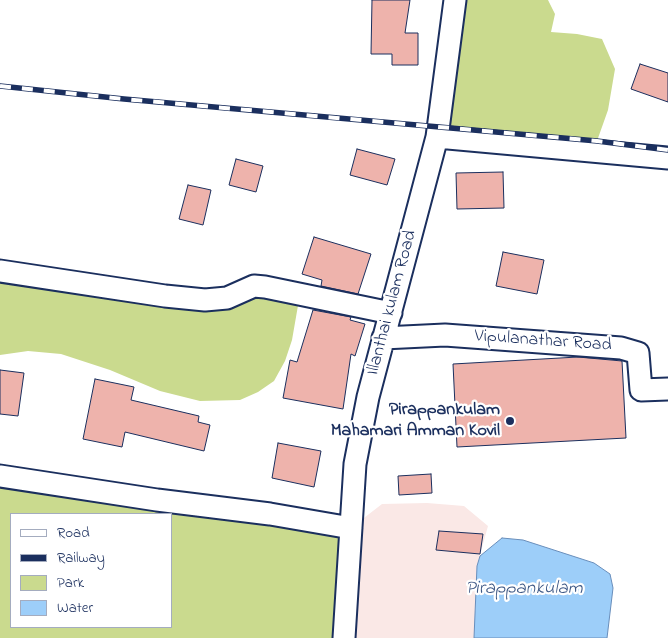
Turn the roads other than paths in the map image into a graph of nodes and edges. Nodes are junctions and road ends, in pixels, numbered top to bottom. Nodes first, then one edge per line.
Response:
1 (455, 0) edge
2 (437, 137) junction
3 (668, 158) edge
4 (0, 271) edge
5 (391, 313) junction
6 (383, 338) junction
7 (668, 389) edge
8 (0, 476) edge
9 (351, 528) junction
10 (344, 638) edge

1 - 2 street, Illanthai kulam Road
2 - 3 street
2 - 5 street, Illanthai kulam Road
4 - 5 street
5 - 6 street, Illanthai kulam Road
6 - 7 street, Vipulanathar Road
6 - 9 street, Illanthai kulam Road
8 - 9 street
9 - 10 street, Illanthai kulam Road

